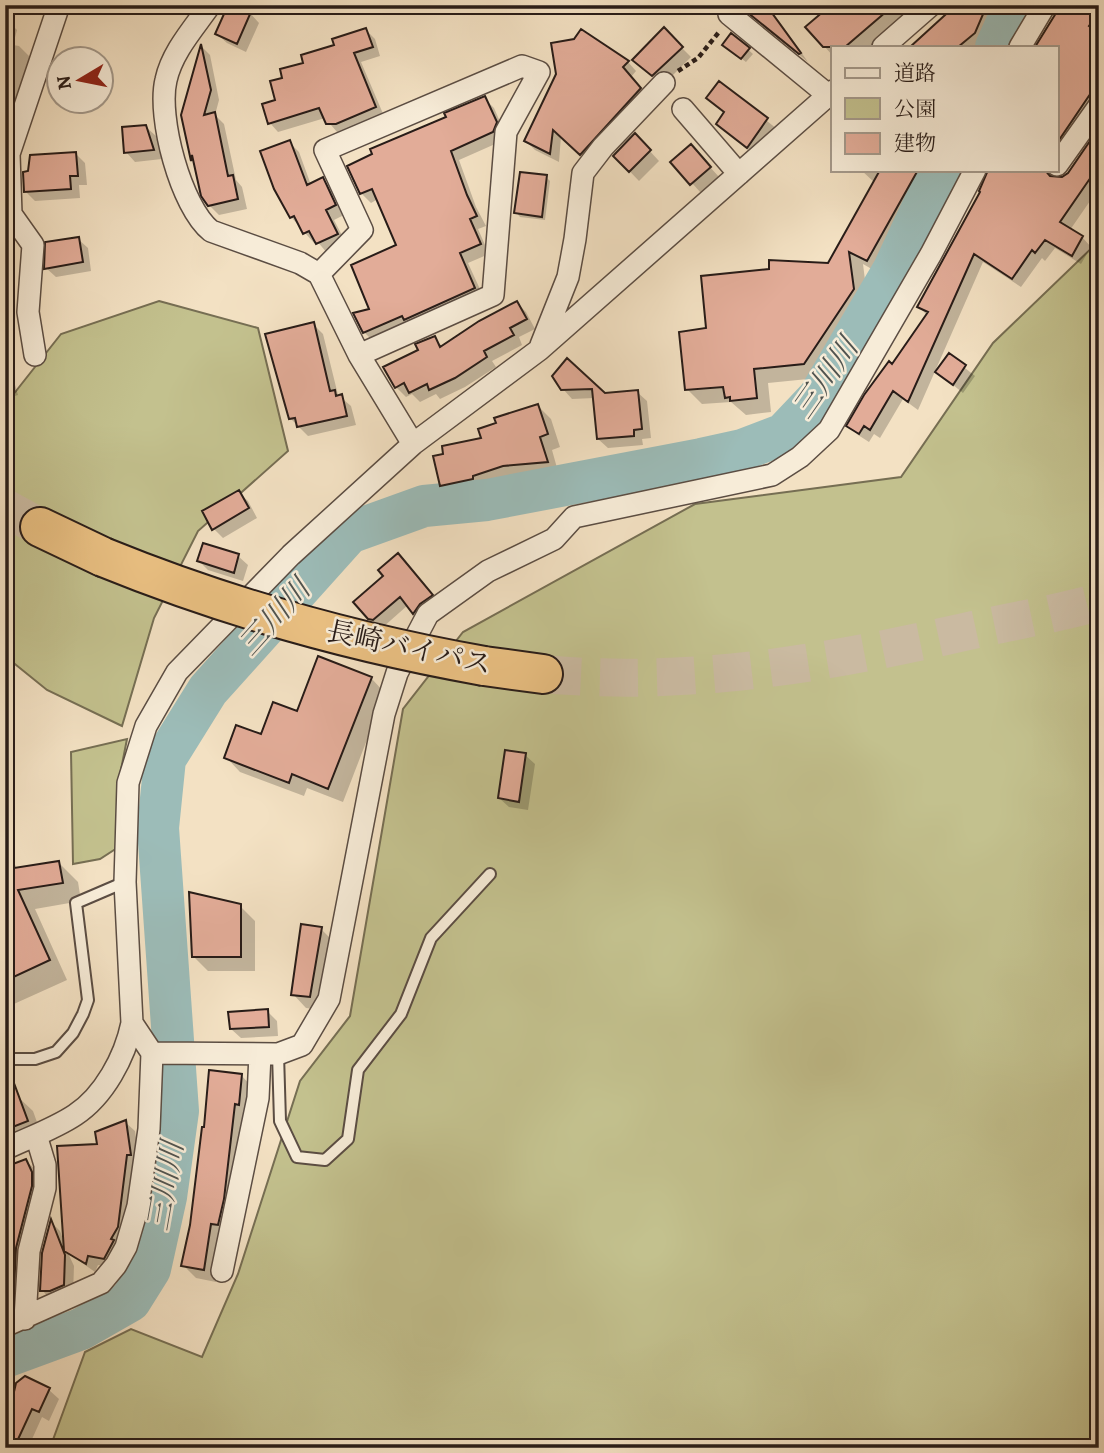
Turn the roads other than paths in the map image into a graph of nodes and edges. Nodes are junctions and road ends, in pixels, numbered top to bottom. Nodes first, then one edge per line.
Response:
1 (59, 5) edge
2 (210, 5) edge
3 (931, 5) edge
4 (1045, 5) edge
5 (732, 10) edge
6 (884, 46) edge
7 (1021, 46) edge
8 (664, 83) road end
9 (830, 93) edge
10 (1099, 106) edge
11 (682, 109) dead end
12 (1058, 164) edge
13 (974, 172) edge
14 (739, 174) junction
15 (319, 274) junction
16 (539, 350) junction
17 (36, 355) dead end
18 (359, 355) junction
19 (413, 444) junction
20 (40, 527) tunnel mouth
21 (543, 674) tunnel mouth
22 (490, 874) dead end
23 (125, 882) junction
24 (132, 1024) junction
25 (152, 1053) junction
26 (269, 1054) junction
27 (5, 1059) edge
28 (36, 1135) junction
29 (5, 1149) edge
30 (222, 1271) dead end
31 (15, 1323) edge

1 - 17 street
2 - 15 street
3 - 6 street
4 - 7 street
5 - 9 street
8 - 16 street
9 - 14 street
10 - 12 street
11 - 14 street
13 - 26 street
14 - 16 street
15 - 18 street
15 - 18 street
16 - 19 street
18 - 19 street
19 - 23 street
20 - 21 highway, 長崎バイパス, bridge
22 - 26 lane
23 - 24 street
23 - 27 lane
24 - 25 street
24 - 28 street
25 - 26 street
25 - 31 street
26 - 30 street
28 - 29 street
28 - 31 street

